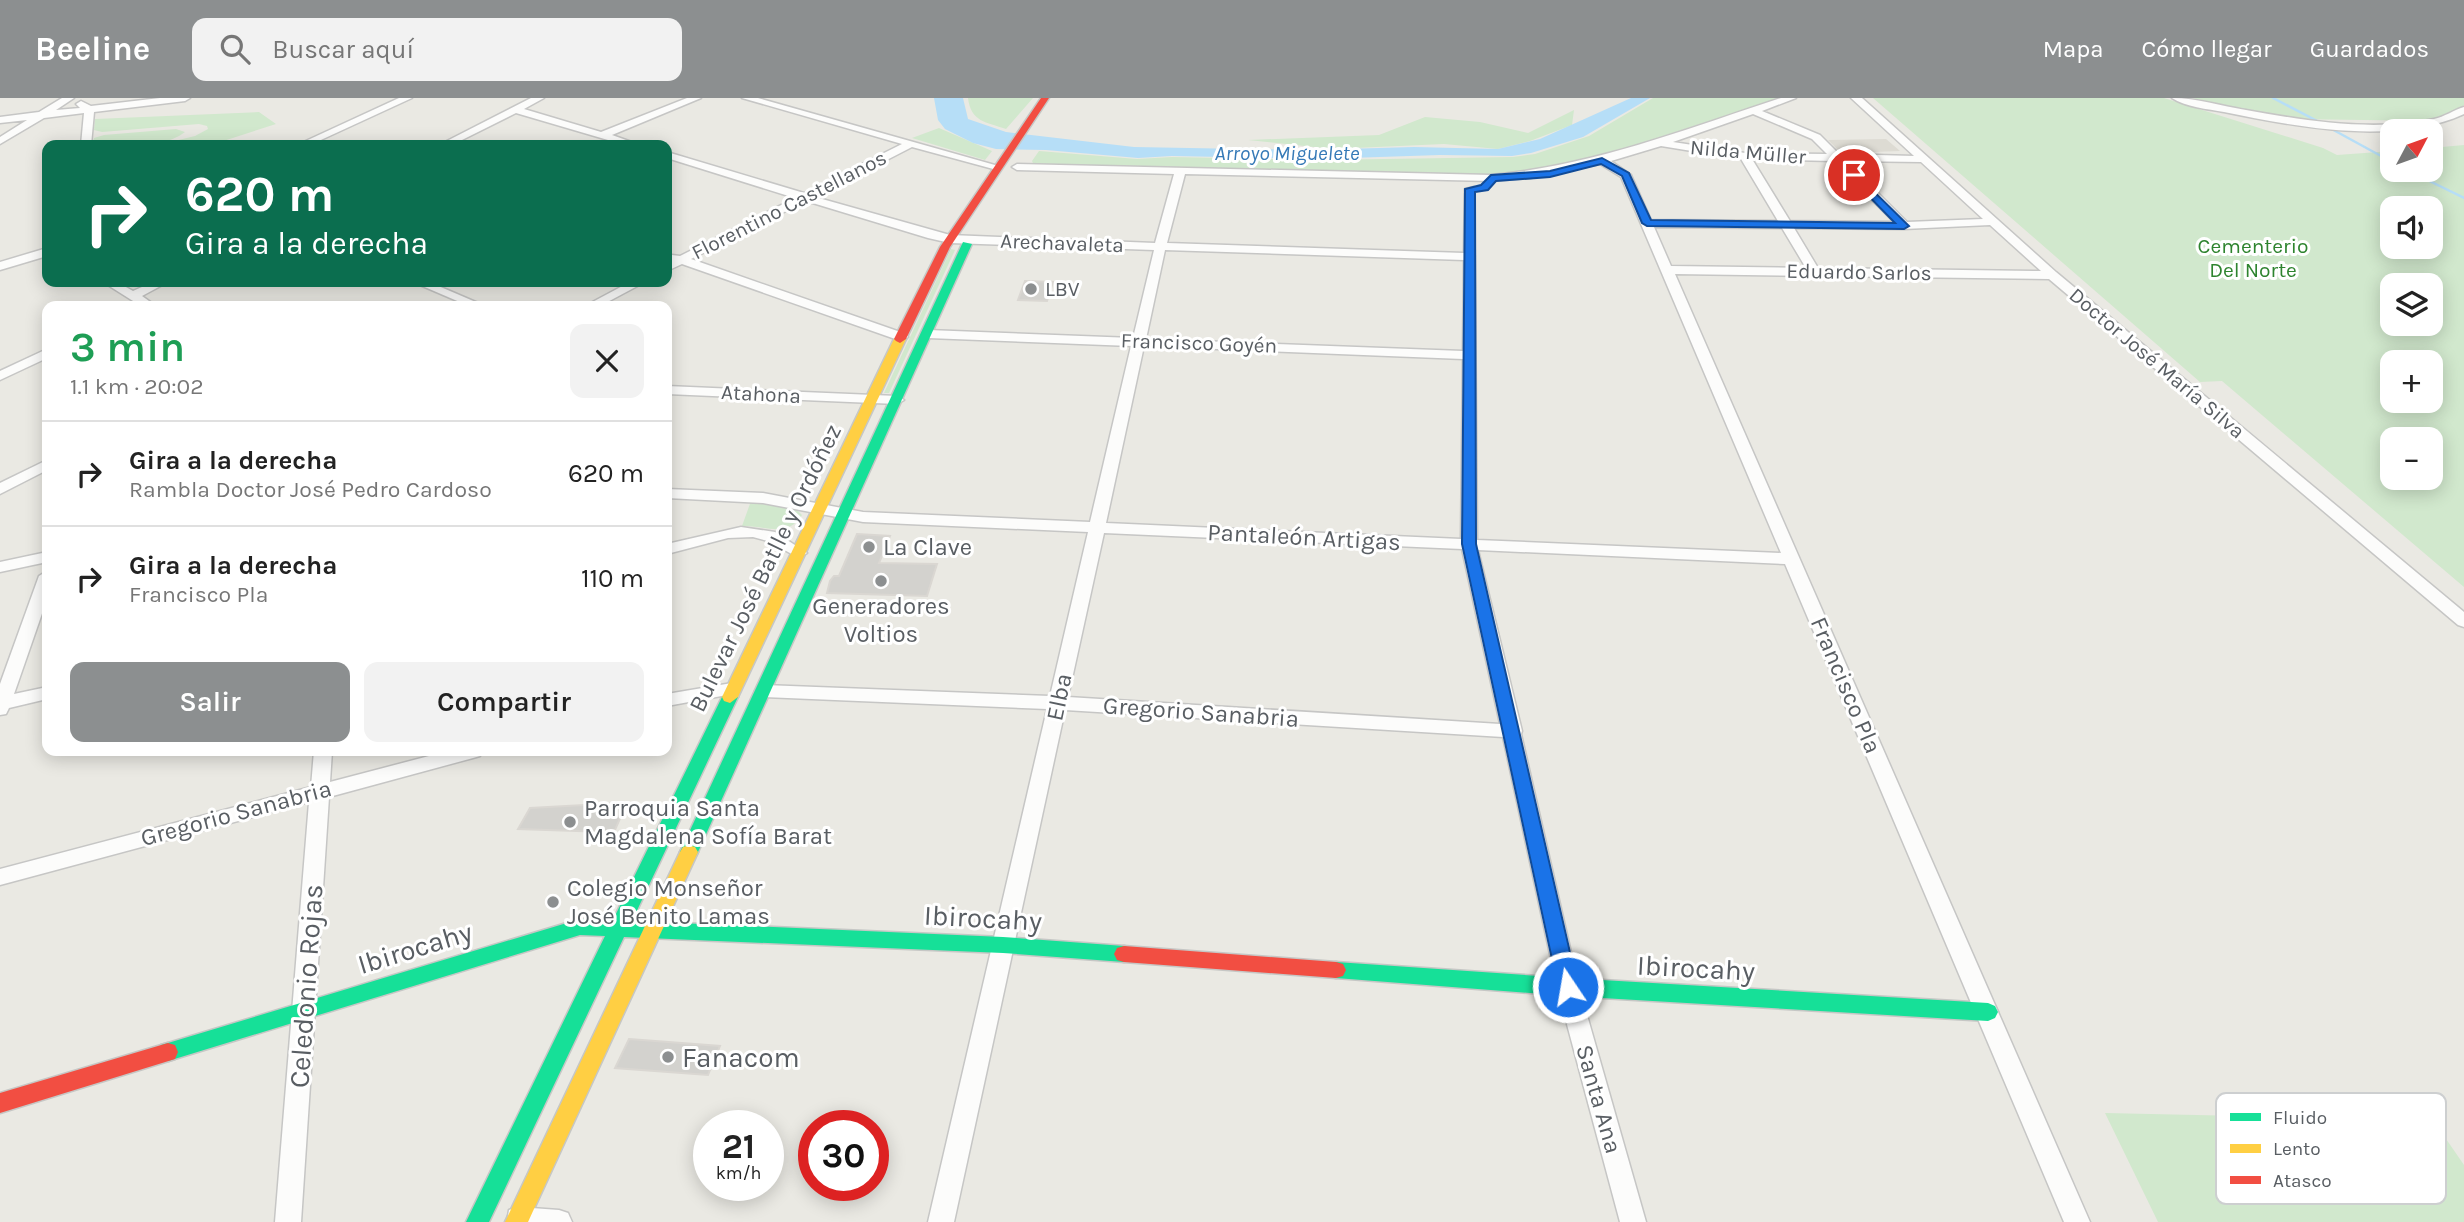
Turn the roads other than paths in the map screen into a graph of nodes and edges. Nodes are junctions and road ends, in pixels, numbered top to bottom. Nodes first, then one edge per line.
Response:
1 (70, 98) edge
2 (185, 98) edge
3 (407, 98) edge
4 (539, 98) edge
5 (696, 98) edge
6 (747, 98) edge
7 (1045, 98) edge
8 (1062, 98) edge
9 (1791, 98) edge
10 (1856, 98) edge
11 (2178, 98) edge
12 (88, 109) junction
13 (515, 110) junction
14 (1752, 110) junction
15 (2464, 110) edge
16 (43, 114) junction
17 (0, 120) edge
18 (1030, 131) junction
19 (603, 135) junction
20 (87, 140) edge
21 (313, 140) edge
22 (454, 140) edge
23 (619, 140) edge
24 (0, 141) edge
25 (912, 143) junction
26 (1658, 143) junction
27 (1745, 156) junction
28 (672, 157) edge
29 (1837, 158) junction
30 (1922, 159) junction
31 (1002, 160) junction
32 (1602, 160) junction
33 (1020, 161) junction
34 (1180, 172) junction
35 (1447, 177) junction
36 (1491, 178) junction
37 (1470, 189) junction
38 (805, 197) junction
39 (1991, 222) junction
40 (1647, 223) junction
41 (1786, 225) junction
42 (1904, 226) junction
43 (950, 239) junction
44 (968, 240) junction
45 (1160, 247) junction
46 (42, 253) edge
47 (672, 257) edge
48 (1470, 257) junction
49 (681, 260) junction
50 (672, 264) edge
51 (0, 266) edge
52 (1667, 270) junction
53 (1814, 271) junction
54 (2052, 275) junction
55 (118, 287) edge
56 (152, 287) edge
57 (432, 287) edge
58 (629, 287) edge
59 (133, 296) junction
60 (140, 301) edge
61 (466, 301) edge
62 (601, 301) edge
63 (928, 334) junction
64 (901, 337) junction
65 (1139, 340) junction
66 (42, 355) edge
67 (1469, 355) junction
68 (3, 373) edge
69 (672, 390) edge
70 (871, 399) junction
71 (897, 400) junction
72 (42, 467) edge
73 (0, 489) edge
74 (672, 493) edge
75 (817, 508) junction
76 (843, 513) junction
77 (1096, 528) junction
78 (1469, 544) junction
79 (672, 548) edge
80 (799, 553) junction
81 (42, 558) edge
82 (1791, 559) junction
83 (0, 567) edge
84 (42, 590) edge
85 (2464, 621) edge
86 (732, 689) junction
87 (764, 691) junction
88 (42, 694) edge
89 (672, 699) edge
90 (1058, 703) junction
91 (1, 706) edge
92 (1513, 731) junction
93 (323, 756) edge
94 (453, 756) edge
95 (320, 790) junction
96 (0, 877) edge
97 (620, 927) junction
98 (652, 929) junction
99 (1003, 945) junction
100 (1568, 987) junction
101 (306, 1009) junction
102 (1988, 1012) junction
103 (0, 1103) edge
104 (517, 1220) edge
105 (288, 1222) edge
106 (477, 1222) edge
107 (559, 1222) edge
108 (941, 1222) edge
109 (1633, 1222) edge
110 (2077, 1222) edge

1 - 12 street
1 - 16 street
2 - 12 street
3 - 21 street
4 - 13 street
5 - 19 street
6 - 25 street
7 - 18 main road, Bulevar José Batlle y Ordóñez
8 - 18 main road, Bulevar José Batlle y Ordóñez
9 - 14 street
10 - 30 street, Doctor José María Silva
11 - 15 street
12 - 16 street
12 - 20 street
13 - 19 street
13 - 22 street
14 - 26 street
14 - 29 street
16 - 17 street
16 - 24 street
18 - 31 main road, Bulevar José Batlle y Ordóñez
18 - 33 main road, Bulevar José Batlle y Ordóñez
19 - 23 street
25 - 31 street
25 - 38 street, Florentino Castellanos
26 - 27 street, Nilda Müller
26 - 32 street
27 - 29 street, Nilda Müller
27 - 41 street
28 - 38 street, Arechavaleta
29 - 30 street, Nilda Müller
29 - 42 street
30 - 39 street, Doctor José María Silva
31 - 43 main road, Bulevar José Batlle y Ordóñez
32 - 36 street
32 - 40 street, Francisco Pla
33 - 34 street
33 - 44 main road, Bulevar José Batlle y Ordóñez
34 - 35 street
34 - 45 street, Elba
35 - 36 street
35 - 37 street
36 - 37 street
37 - 48 street, Santa Ana
38 - 43 street, Arechavaleta
38 - 49 street, Florentino Castellanos
39 - 42 street
39 - 54 street, Doctor José María Silva
40 - 41 street
40 - 52 street, Francisco Pla
41 - 42 street
41 - 53 street
43 - 44 street, Arechavaleta
43 - 64 main road, Bulevar José Batlle y Ordóñez
44 - 45 street, Arechavaleta
44 - 63 main road, Bulevar José Batlle y Ordóñez
45 - 48 street, Arechavaleta
45 - 65 street, Elba
46 - 51 street
47 - 49 street
48 - 67 street, Santa Ana
49 - 50 street, Florentino Castellanos
49 - 64 street
52 - 53 street, Eduardo Sarlos
52 - 82 street, Francisco Pla
53 - 54 street, Eduardo Sarlos
54 - 85 street, Doctor José María Silva
55 - 59 street
56 - 59 street
57 - 61 street
58 - 62 street
59 - 60 street
63 - 65 street, Francisco Goyén
63 - 71 main road, Bulevar José Batlle y Ordóñez
64 - 70 main road, Bulevar José Batlle y Ordóñez
65 - 67 street, Francisco Goyén
65 - 77 street, Elba
66 - 68 street
67 - 78 street, Santa Ana
69 - 70 street, Atahona
70 - 71 street, Atahona
70 - 75 main road, Bulevar José Batlle y Ordóñez
71 - 76 main road, Bulevar José Batlle y Ordóñez
72 - 73 street
74 - 75 street, Pantaleón Artigas
75 - 76 street, Pantaleón Artigas
75 - 80 main road, Bulevar José Batlle y Ordóñez
76 - 77 street, Pantaleón Artigas
76 - 87 main road, Bulevar José Batlle y Ordóñez
77 - 78 street, Pantaleón Artigas
77 - 90 street, Elba
78 - 82 street, Pantaleón Artigas
78 - 92 street, Santa Ana
79 - 80 street
80 - 86 main road, Bulevar José Batlle y Ordóñez
81 - 83 street
82 - 102 street, Francisco Pla
84 - 91 street
86 - 89 street
86 - 97 main road, Bulevar José Batlle y Ordóñez
87 - 90 street, Gregorio Sanabria
87 - 98 main road, Bulevar José Batlle y Ordóñez
88 - 91 street
90 - 92 street, Gregorio Sanabria
90 - 99 street, Elba
92 - 100 street, Santa Ana
93 - 95 street, Celedonio Rojas
94 - 95 street, Gregorio Sanabria
95 - 96 street, Gregorio Sanabria
95 - 101 street, Celedonio Rojas
97 - 98 main road, Ibirocahy
97 - 101 main road, Ibirocahy
97 - 106 main road, Bulevar José Batlle y Ordóñez
98 - 99 main road, Ibirocahy
98 - 104 main road, Bulevar José Batlle y Ordóñez
99 - 100 main road, Ibirocahy
99 - 108 street, Elba
100 - 102 main road, Ibirocahy
100 - 109 street, Santa Ana
101 - 103 main road, Ibirocahy
101 - 105 street, Celedonio Rojas
102 - 110 street, Francisco Pla
104 - 107 street

